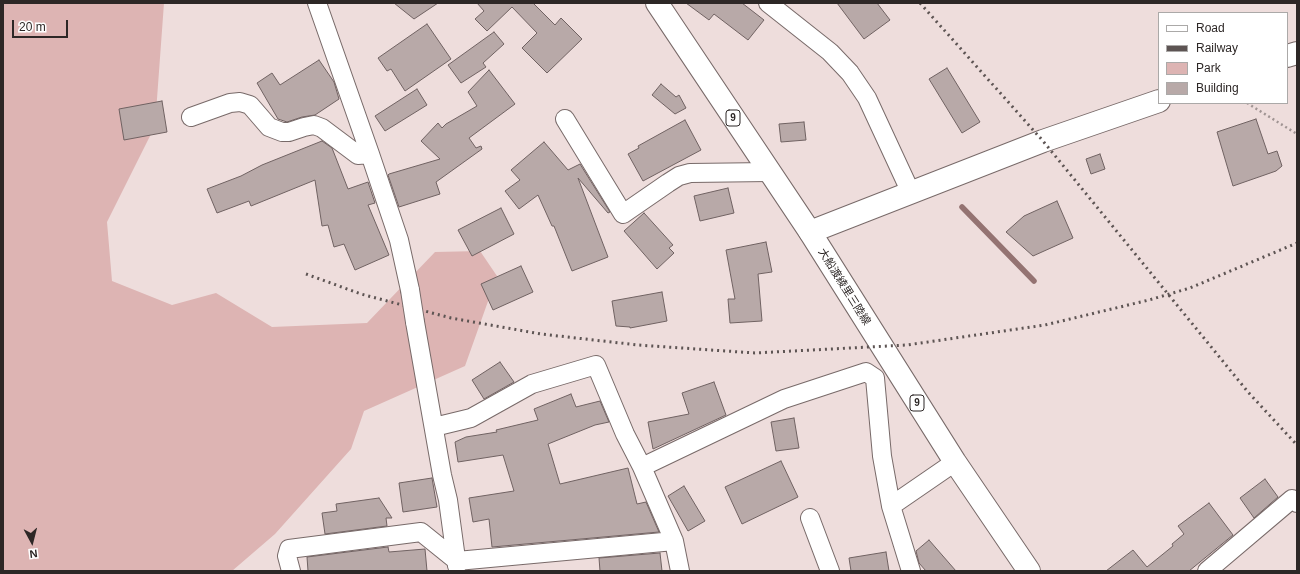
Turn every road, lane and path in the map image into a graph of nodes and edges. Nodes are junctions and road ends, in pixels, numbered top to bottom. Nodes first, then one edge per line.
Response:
1 (317, 3) edge
2 (657, 3) edge
3 (768, 3) edge
4 (1158, 100) edge
5 (1248, 104) edge
6 (191, 117) dead end
7 (565, 119) dead end
8 (1297, 134) edge
9 (370, 154) junction
10 (769, 172) junction
11 (910, 193) junction
12 (810, 232) junction
13 (434, 427) junction
14 (955, 462) junction
15 (642, 466) junction
16 (1297, 503) edge
17 (891, 506) junction
18 (810, 518) dead end
19 (674, 541) junction
20 (457, 566) edge
21 (291, 571) edge
22 (680, 571) edge
23 (830, 571) edge
24 (911, 571) edge
25 (1029, 571) edge
26 (1207, 571) edge

1 - 9 street
2 - 10 main road, 大船渡綾里三陸線 / 9
3 - 11 street
4 - 11 main road
5 - 8 path
6 - 9 street
7 - 10 street
9 - 13 street, bridge
10 - 12 main road, 大船渡綾里三陸線 / 9
11 - 12 main road
12 - 14 main road, 大船渡綾里三陸線 / 9
13 - 15 street
13 - 20 street
14 - 17 street
14 - 25 main road, 大船渡綾里三陸線 / 9
15 - 17 street
15 - 19 street
16 - 26 street
17 - 24 street
18 - 23 street
19 - 20 street
19 - 22 street
20 - 21 street

